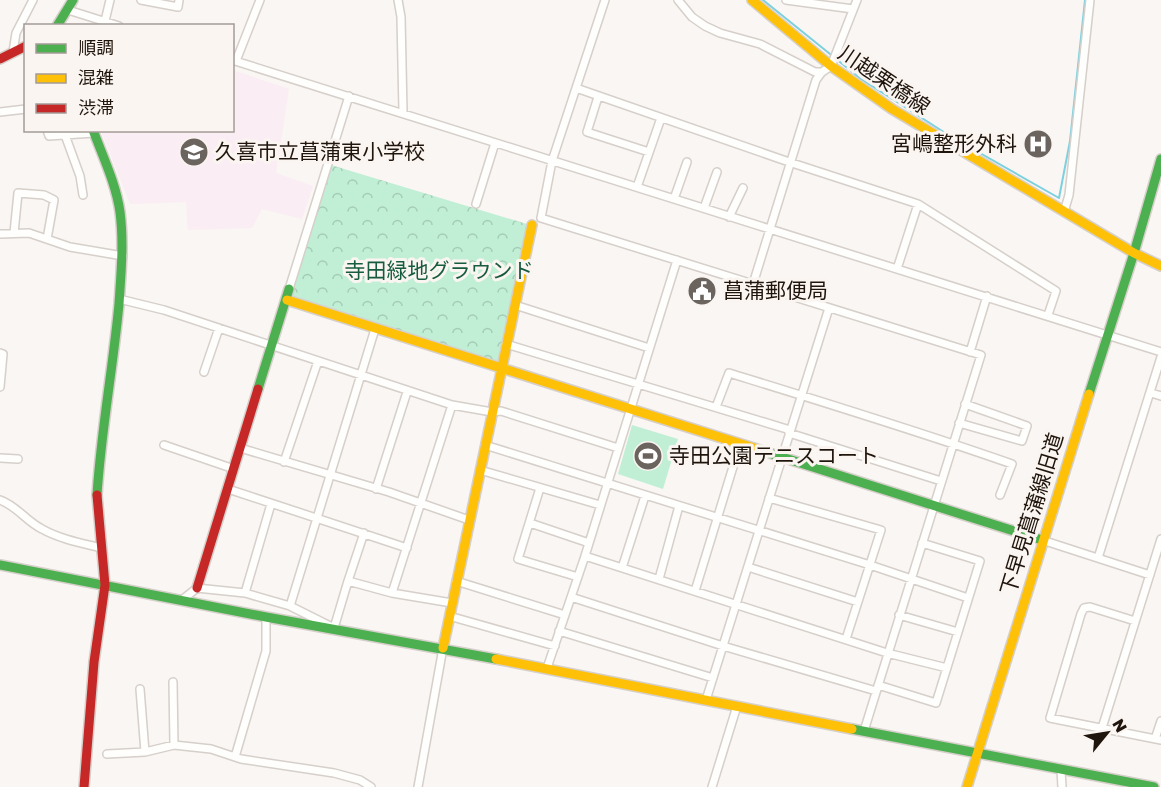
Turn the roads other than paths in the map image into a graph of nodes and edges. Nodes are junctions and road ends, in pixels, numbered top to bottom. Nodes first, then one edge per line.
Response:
1 (33, 0) edge
2 (73, 0) edge
3 (110, 0) edge
4 (141, 0) edge
5 (179, 0) edge
6 (260, 0) edge
7 (398, 0) edge
8 (605, 0) edge
9 (678, 0) edge
10 (752, 0) edge
11 (768, 0) edge
12 (786, 0) edge
13 (857, 0) edge
14 (1090, 0) edge
15 (760, 7) junction
16 (854, 9) junction
17 (68, 10) junction
18 (105, 21) junction
19 (58, 24) edge
20 (113, 24) edge
21 (24, 47) edge
22 (13, 52) junction
23 (0, 59) edge
24 (234, 61) edge
25 (826, 69) junction
26 (576, 88) junction
27 (349, 96) junction
28 (598, 97) junction
29 (24, 109) edge
30 (0, 112) edge
31 (403, 112) junction
32 (661, 118) junction
33 (47, 132) edge
34 (94, 132) edge
35 (65, 135) junction
36 (495, 142) junction
37 (649, 152) junction
38 (1161, 159) edge
39 (552, 161) junction
40 (687, 162) dead end
41 (792, 163) junction
42 (717, 172) dead end
43 (638, 187) junction
44 (743, 188) dead end
45 (83, 195) dead end
46 (674, 199) junction
47 (476, 204) dead end
48 (918, 204) junction
49 (704, 208) junction
50 (1064, 212) junction
51 (729, 217) junction
52 (532, 225) dead end
53 (771, 230) junction
54 (14, 233) junction
55 (0, 234) edge
56 (47, 239) junction
57 (1134, 253) junction
58 (123, 256) junction
59 (677, 261) junction
60 (1161, 266) edge
61 (897, 269) junction
62 (753, 284) junction
63 (289, 289) joint
64 (987, 296) junction
65 (119, 299) junction
66 (287, 300) junction
67 (514, 305) junction
68 (829, 308) junction
69 (1048, 315) junction
70 (219, 328) junction
71 (375, 329) junction
72 (1108, 334) junction
73 (506, 344) junction
74 (272, 345) junction
75 (649, 348) junction
76 (970, 352) junction
77 (1161, 352) edge
78 (0, 353) edge
79 (1161, 357) edge
80 (318, 361) junction
81 (501, 368) junction
82 (204, 372) dead end
83 (361, 376) junction
84 (638, 383) junction
85 (0, 387) edge
86 (407, 392) junction
87 (1150, 393) junction
88 (802, 395) junction
89 (1161, 396) edge
90 (965, 404) junction
91 (452, 405) junction
92 (716, 407) junction
93 (630, 409) junction
94 (492, 412) junction
95 (960, 423) junction
96 (790, 432) junction
97 (953, 443) junction
98 (740, 444) junction
99 (164, 445) dead end
100 (485, 445) junction
101 (240, 448) junction
102 (618, 448) junction
103 (782, 457) junction
104 (0, 458) edge
105 (18, 459) dead end
106 (284, 462) junction
107 (234, 469) junction
108 (480, 470) junction
109 (330, 476) junction
110 (941, 481) junction
111 (607, 484) junction
112 (540, 488) junction
113 (228, 489) junction
114 (376, 489) junction
115 (1000, 495) dead end
116 (645, 496) junction
117 (769, 498) junction
118 (0, 500) edge
119 (272, 504) junction
120 (421, 504) junction
121 (934, 504) junction
122 (600, 505) junction
123 (679, 506) junction
124 (718, 519) junction
125 (316, 520) junction
126 (469, 520) junction
127 (530, 523) junction
128 (759, 531) junction
129 (364, 533) junction
130 (1161, 539) edge
131 (1042, 540) junction
132 (589, 543) junction
133 (921, 543) junction
134 (101, 548) junction
135 (407, 548) junction
136 (585, 556) junction
137 (1098, 558) junction
138 (0, 565) edge
139 (870, 565) junction
140 (748, 567) junction
141 (622, 568) junction
142 (1150, 575) junction
143 (578, 577) junction
144 (910, 578) junction
145 (659, 579) junction
146 (348, 581) junction
147 (456, 581) junction
148 (105, 585) junction
149 (197, 588) junction
150 (695, 591) junction
151 (245, 593) junction
152 (392, 593) junction
153 (571, 597) junction
154 (968, 598) junction
155 (182, 600) junction
156 (858, 602) junction
157 (452, 603) junction
158 (736, 604) junction
159 (290, 606) junction
160 (565, 615) junction
161 (899, 615) junction
162 (266, 616) junction
163 (449, 616) junction
164 (1135, 621) junction
165 (334, 628) junction
166 (559, 631) junction
167 (958, 632) junction
168 (846, 639) junction
169 (555, 646) junction
170 (723, 646) junction
171 (443, 648) junction
172 (887, 652) junction
173 (548, 668) junction
174 (946, 668) junction
175 (713, 678) junction
176 (172, 682) dead end
177 (877, 688) junction
178 (140, 689) dead end
179 (706, 700) junction
180 (737, 706) junction
181 (1161, 721) edge
182 (1102, 729) junction
183 (864, 731) junction
184 (1158, 740) edge
185 (174, 745) junction
186 (145, 752) junction
187 (107, 754) dead end
188 (978, 754) junction
189 (235, 757) junction
190 (1061, 770) junction
191 (84, 787) edge
192 (371, 787) edge
193 (418, 787) edge
194 (712, 787) edge
195 (967, 787) edge
196 (1062, 787) edge
197 (1154, 787) edge

1 - 22 street
2 - 17 street
3 - 18 street
4 - 5 street
6 - 24 street
7 - 31 street
8 - 26 street
9 - 25 street
10 - 15 street, 川越栗橋線
11 - 15 street
12 - 16 street
13 - 16 street
14 - 50 street
15 - 25 street, 川越栗橋線
16 - 25 street
17 - 18 street
17 - 19 street
18 - 20 street
21 - 22 street
22 - 23 street
24 - 27 street
25 - 41 street
25 - 50 street, 川越栗橋線
26 - 28 street
26 - 39 street
27 - 31 street
27 - 63 street
28 - 32 street
28 - 37 street
29 - 30 street
31 - 36 street
32 - 37 street
32 - 41 street
33 - 35 street
34 - 35 street
34 - 58 street
35 - 45 street
36 - 39 street
36 - 47 street
37 - 43 street
38 - 57 street, 下早見菖蒲線旧道
39 - 43 street
39 - 59 street
40 - 46 street
41 - 48 street
41 - 53 street
42 - 49 street
43 - 46 street
44 - 51 street
46 - 49 street
48 - 61 street
48 - 69 street
49 - 51 street
50 - 57 street, 川越栗橋線
51 - 53 street
52 - 67 street
53 - 61 street
53 - 62 street
54 - 55 street
54 - 56 street
54 - 56 street
56 - 58 street
57 - 60 street, 川越栗橋線
57 - 72 street, 下早見菖蒲線旧道
58 - 65 street
59 - 62 street
59 - 75 street
61 - 64 street
62 - 68 street
63 - 66 street
64 - 69 street
64 - 76 street
65 - 70 street
65 - 134 street
66 - 71 street
66 - 74 street
67 - 73 street
67 - 75 street
68 - 76 street
68 - 88 street
69 - 72 street
70 - 74 street
70 - 82 street
71 - 81 street
71 - 83 street
72 - 77 street
72 - 131 street, 下早見菖蒲線旧道
73 - 81 street
73 - 84 street
74 - 80 street
74 - 101 street
75 - 84 street
76 - 90 street
78 - 85 street
79 - 87 street
80 - 83 street
80 - 106 street
81 - 93 street
81 - 94 street
83 - 86 street
83 - 109 street
84 - 92 street
84 - 93 street
86 - 91 street
86 - 114 street
87 - 89 street
87 - 137 street
88 - 92 street
88 - 96 street
88 - 97 street
90 - 95 street
90 - 95 street
91 - 94 street
91 - 120 street
92 - 96 street
93 - 98 street
93 - 102 street
94 - 100 street
94 - 102 street
95 - 97 street
96 - 103 street
96 - 110 street
97 - 110 street
97 - 115 street
98 - 103 street
98 - 124 street
99 - 107 street
100 - 108 street
100 - 111 street
101 - 106 street
101 - 107 street
102 - 111 street
103 - 117 street
103 - 121 street
104 - 105 street
106 - 109 street
107 - 113 street
108 - 112 street
108 - 126 street
109 - 114 street
109 - 125 street
110 - 121 street
111 - 116 street
111 - 122 street
112 - 122 street
112 - 127 street
113 - 119 street
113 - 149 street
114 - 120 street
116 - 123 street
116 - 141 street
117 - 128 street
117 - 139 street
118 - 134 street
119 - 125 street
119 - 151 street
120 - 126 street
120 - 135 street
121 - 131 street
121 - 133 street
122 - 132 street
123 - 124 street
123 - 145 street
124 - 128 street
124 - 150 street
125 - 129 street
125 - 159 street
126 - 147 street
127 - 132 street
127 - 143 street
128 - 139 street
128 - 140 street
129 - 135 street
129 - 146 street
130 - 142 street
131 - 137 street
131 - 188 street, 下早見菖蒲線旧道
132 - 136 street
133 - 144 street
133 - 154 street
134 - 148 street
135 - 152 street
136 - 141 street
136 - 143 street
137 - 142 street
138 - 148 street
139 - 144 street
139 - 156 street
140 - 156 street
140 - 158 street
141 - 145 street
142 - 164 street
143 - 153 street
144 - 154 street
144 - 161 street
145 - 150 street
146 - 152 street
146 - 165 street
147 - 157 street
147 - 160 street
148 - 155 street
148 - 191 street
149 - 151 street
149 - 155 street
150 - 158 street
151 - 159 street
152 - 157 street
153 - 160 street
153 - 170 street
154 - 167 street
155 - 162 street
156 - 168 street
157 - 163 street
158 - 168 street
158 - 170 street
159 - 165 street
160 - 166 street
161 - 167 street
161 - 172 street
162 - 165 street
162 - 189 street
163 - 169 street
163 - 171 street
164 - 182 street
164 - 182 street
165 - 171 street
166 - 169 street
166 - 175 street
167 - 174 street
168 - 172 street
169 - 173 street
170 - 175 street
170 - 177 street
171 - 173 street
171 - 193 street
172 - 174 street
172 - 177 street
173 - 179 street
174 - 177 street
175 - 179 street
176 - 185 street
177 - 183 street
178 - 186 street
179 - 180 street
180 - 183 street
180 - 194 street
181 - 184 street
182 - 184 street
183 - 188 street
185 - 186 street
185 - 189 street
186 - 187 street
188 - 190 street
188 - 195 street, 下早見菖蒲線旧道
189 - 192 street
190 - 196 street
190 - 197 street

